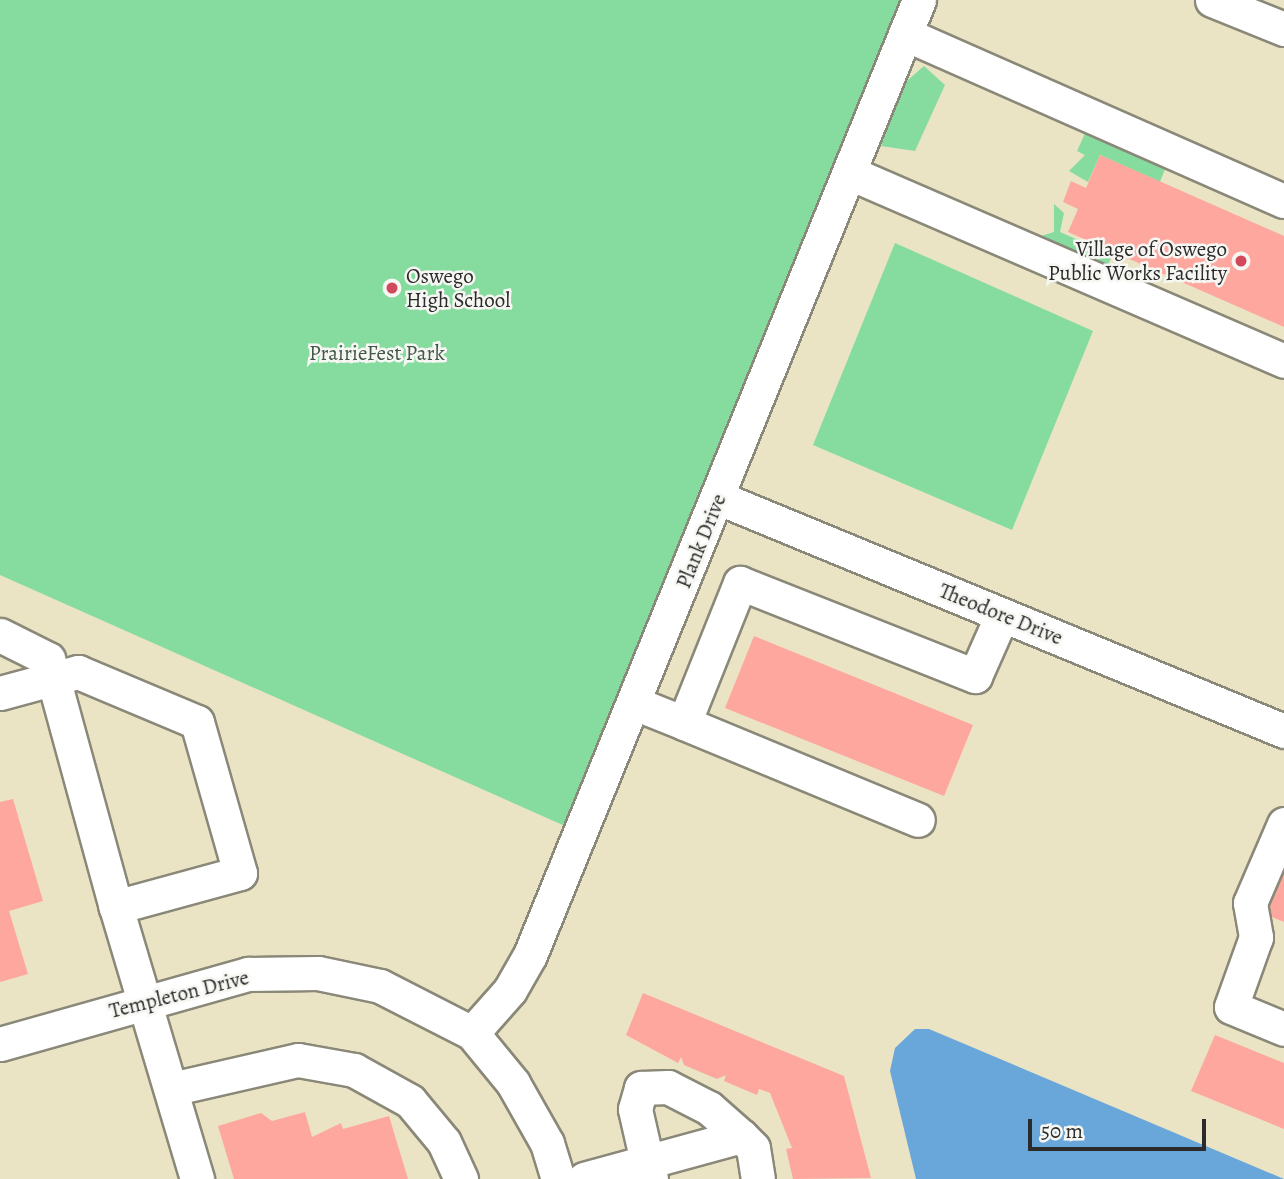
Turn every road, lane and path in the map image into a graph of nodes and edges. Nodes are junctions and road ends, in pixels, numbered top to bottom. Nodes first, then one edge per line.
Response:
1 (919, 0) edge
2 (1212, 0) edge
3 (1284, 29) edge
4 (905, 34) junction
5 (850, 173) junction
6 (1284, 201) edge
7 (1284, 361) edge
8 (719, 498) junction
9 (1002, 615) junction
10 (0, 635) edge
11 (56, 679) junction
12 (0, 693) edge
13 (634, 703) junction
14 (684, 723) junction
15 (1284, 731) edge
16 (918, 820) dead end
17 (1284, 824) edge
18 (116, 907) junction
19 (1270, 942) edge
20 (144, 1000) junction
21 (1284, 1029) edge
22 (472, 1033) junction
23 (0, 1044) edge
24 (171, 1089) junction
25 (741, 1136) junction
26 (650, 1170) edge
27 (197, 1179) edge
28 (461, 1179) edge
29 (558, 1179) edge
30 (584, 1179) edge
31 (758, 1179) edge

1 - 4 street, Plank Drive
2 - 3 street
4 - 5 street, Plank Drive
4 - 6 street
5 - 7 street
5 - 8 street, Plank Drive
8 - 9 street, Theodore Drive
8 - 13 street, Plank Drive
9 - 14 street
9 - 15 street, Theodore Drive
10 - 11 street
11 - 12 street
11 - 18 street
11 - 18 street
13 - 14 street
13 - 22 street, Plank Drive
14 - 16 street
17 - 19 street
18 - 20 street
19 - 21 street
20 - 22 street, Templeton Drive
20 - 23 street, Templeton Drive
20 - 24 street
22 - 29 street, Templeton Drive
24 - 27 street
24 - 28 street
25 - 26 street
25 - 26 street
25 - 31 street
26 - 30 street

